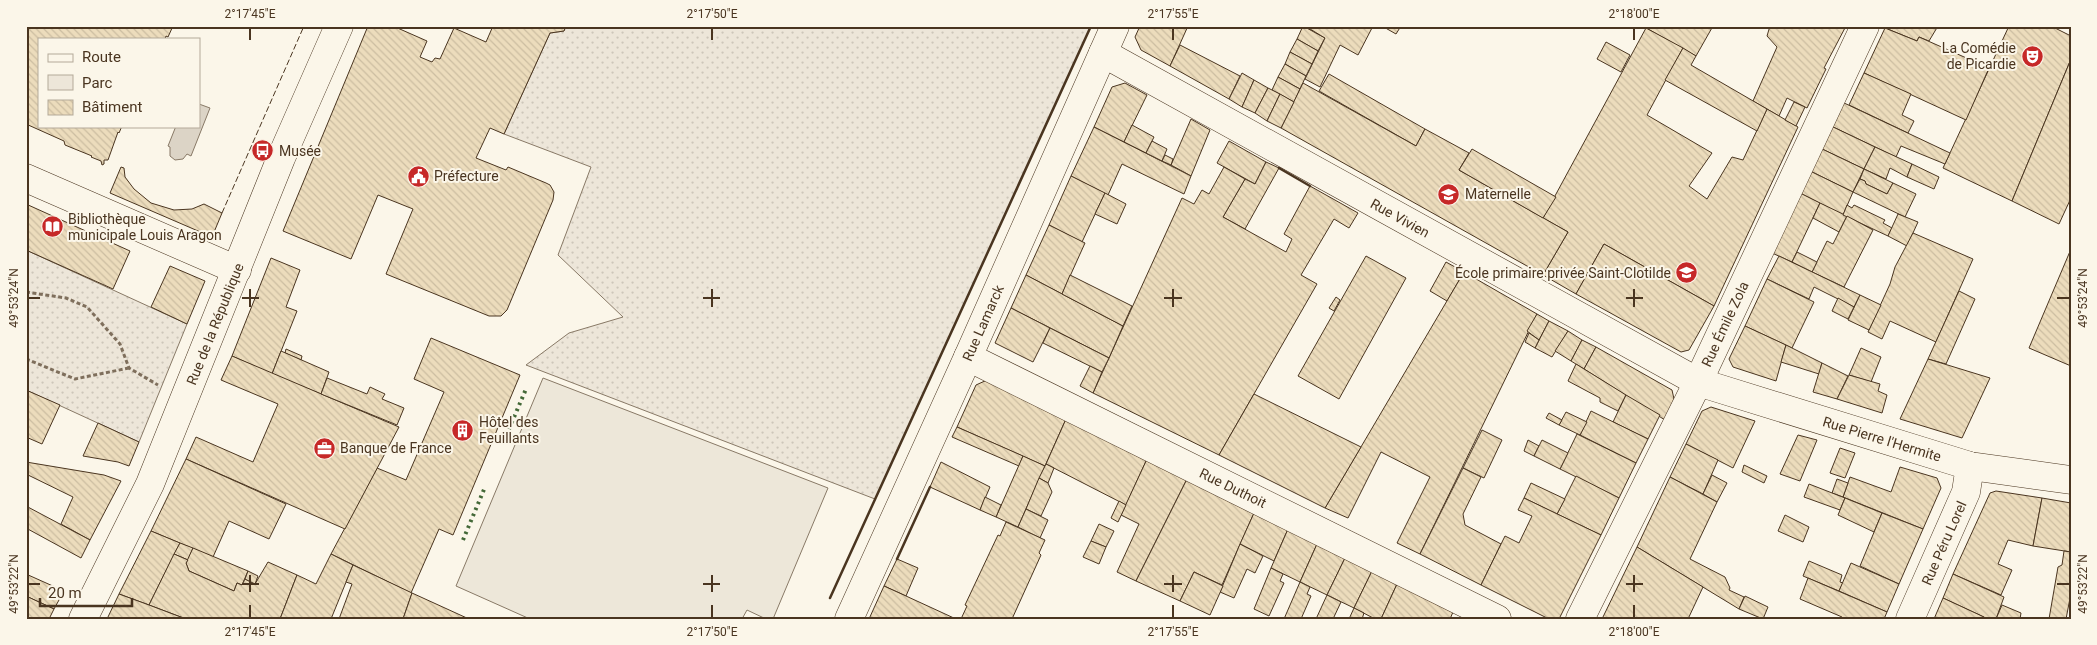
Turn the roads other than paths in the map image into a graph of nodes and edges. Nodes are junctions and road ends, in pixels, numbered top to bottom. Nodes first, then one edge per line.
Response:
1 (339, 26) edge
2 (1115, 26) edge
3 (1865, 26) edge
4 (1102, 53) junction
5 (26, 178) edge
6 (237, 270) junction
7 (968, 357) junction
8 (1698, 382) junction
9 (1970, 466) junction
10 (2071, 480) edge
11 (83, 619) edge
12 (848, 619) edge
13 (1497, 619) edge
14 (1580, 619) edge
15 (1910, 619) edge

1 - 6 street, Rue de la République
2 - 4 street, Rue Lamarck
3 - 8 street, Rue Émile Zola
4 - 7 street, Rue Lamarck
4 - 8 street, Rue Vivien
5 - 6 street
6 - 11 street, Rue de la République
7 - 12 street, Rue Lamarck
7 - 13 street, Rue Duthoit
8 - 9 street, Rue Pierre l'Hermite
8 - 14 street, Rue Émile Zola
9 - 10 street, Rue Pierre l'Hermite
9 - 15 street, Rue Péru Lorel

